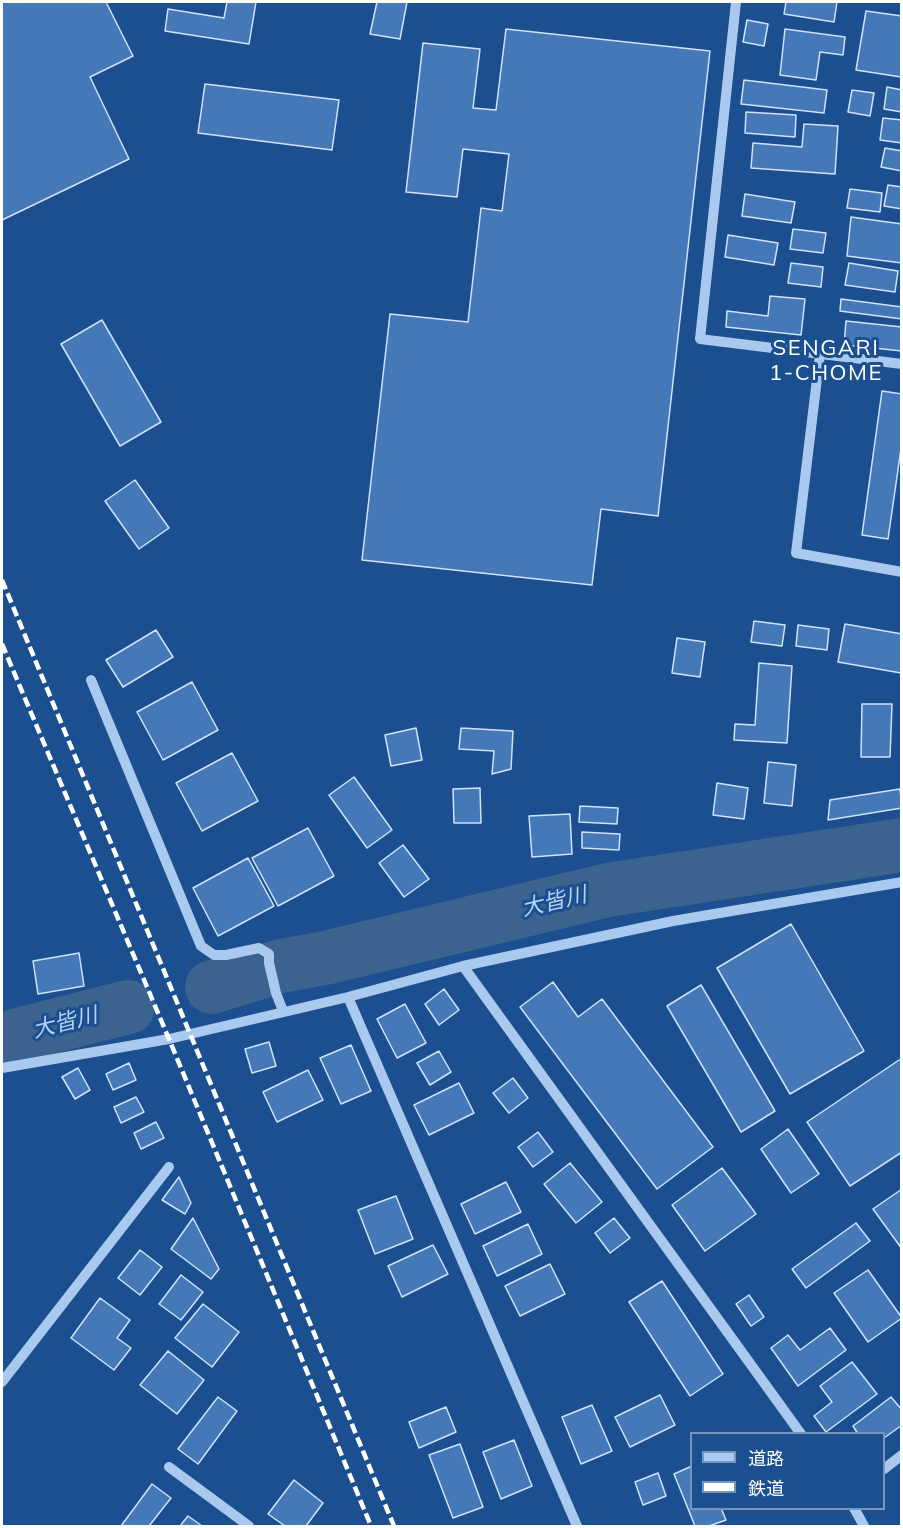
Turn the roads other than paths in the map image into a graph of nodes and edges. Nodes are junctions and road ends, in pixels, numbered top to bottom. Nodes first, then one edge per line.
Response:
1 (736, 2) edge
2 (820, 354) junction
3 (902, 364) edge
4 (902, 572) edge
5 (91, 680) dead end
6 (902, 882) edge
7 (463, 966) junction
8 (348, 997) junction
9 (283, 1011) junction
10 (2, 1068) edge
11 (169, 1167) dead end
12 (2, 1382) edge
13 (800, 1432) edge
14 (902, 1455) edge
15 (170, 1467) dead end
16 (885, 1468) edge
17 (855, 1510) edge
18 (249, 1527) edge
19 (577, 1527) edge
20 (864, 1527) edge

1 - 2 street
2 - 3 street
2 - 4 street
5 - 9 street
6 - 7 street
7 - 8 street
7 - 13 street
8 - 9 street
8 - 19 street
9 - 10 street
11 - 12 street
14 - 16 street
15 - 18 street
17 - 20 street

